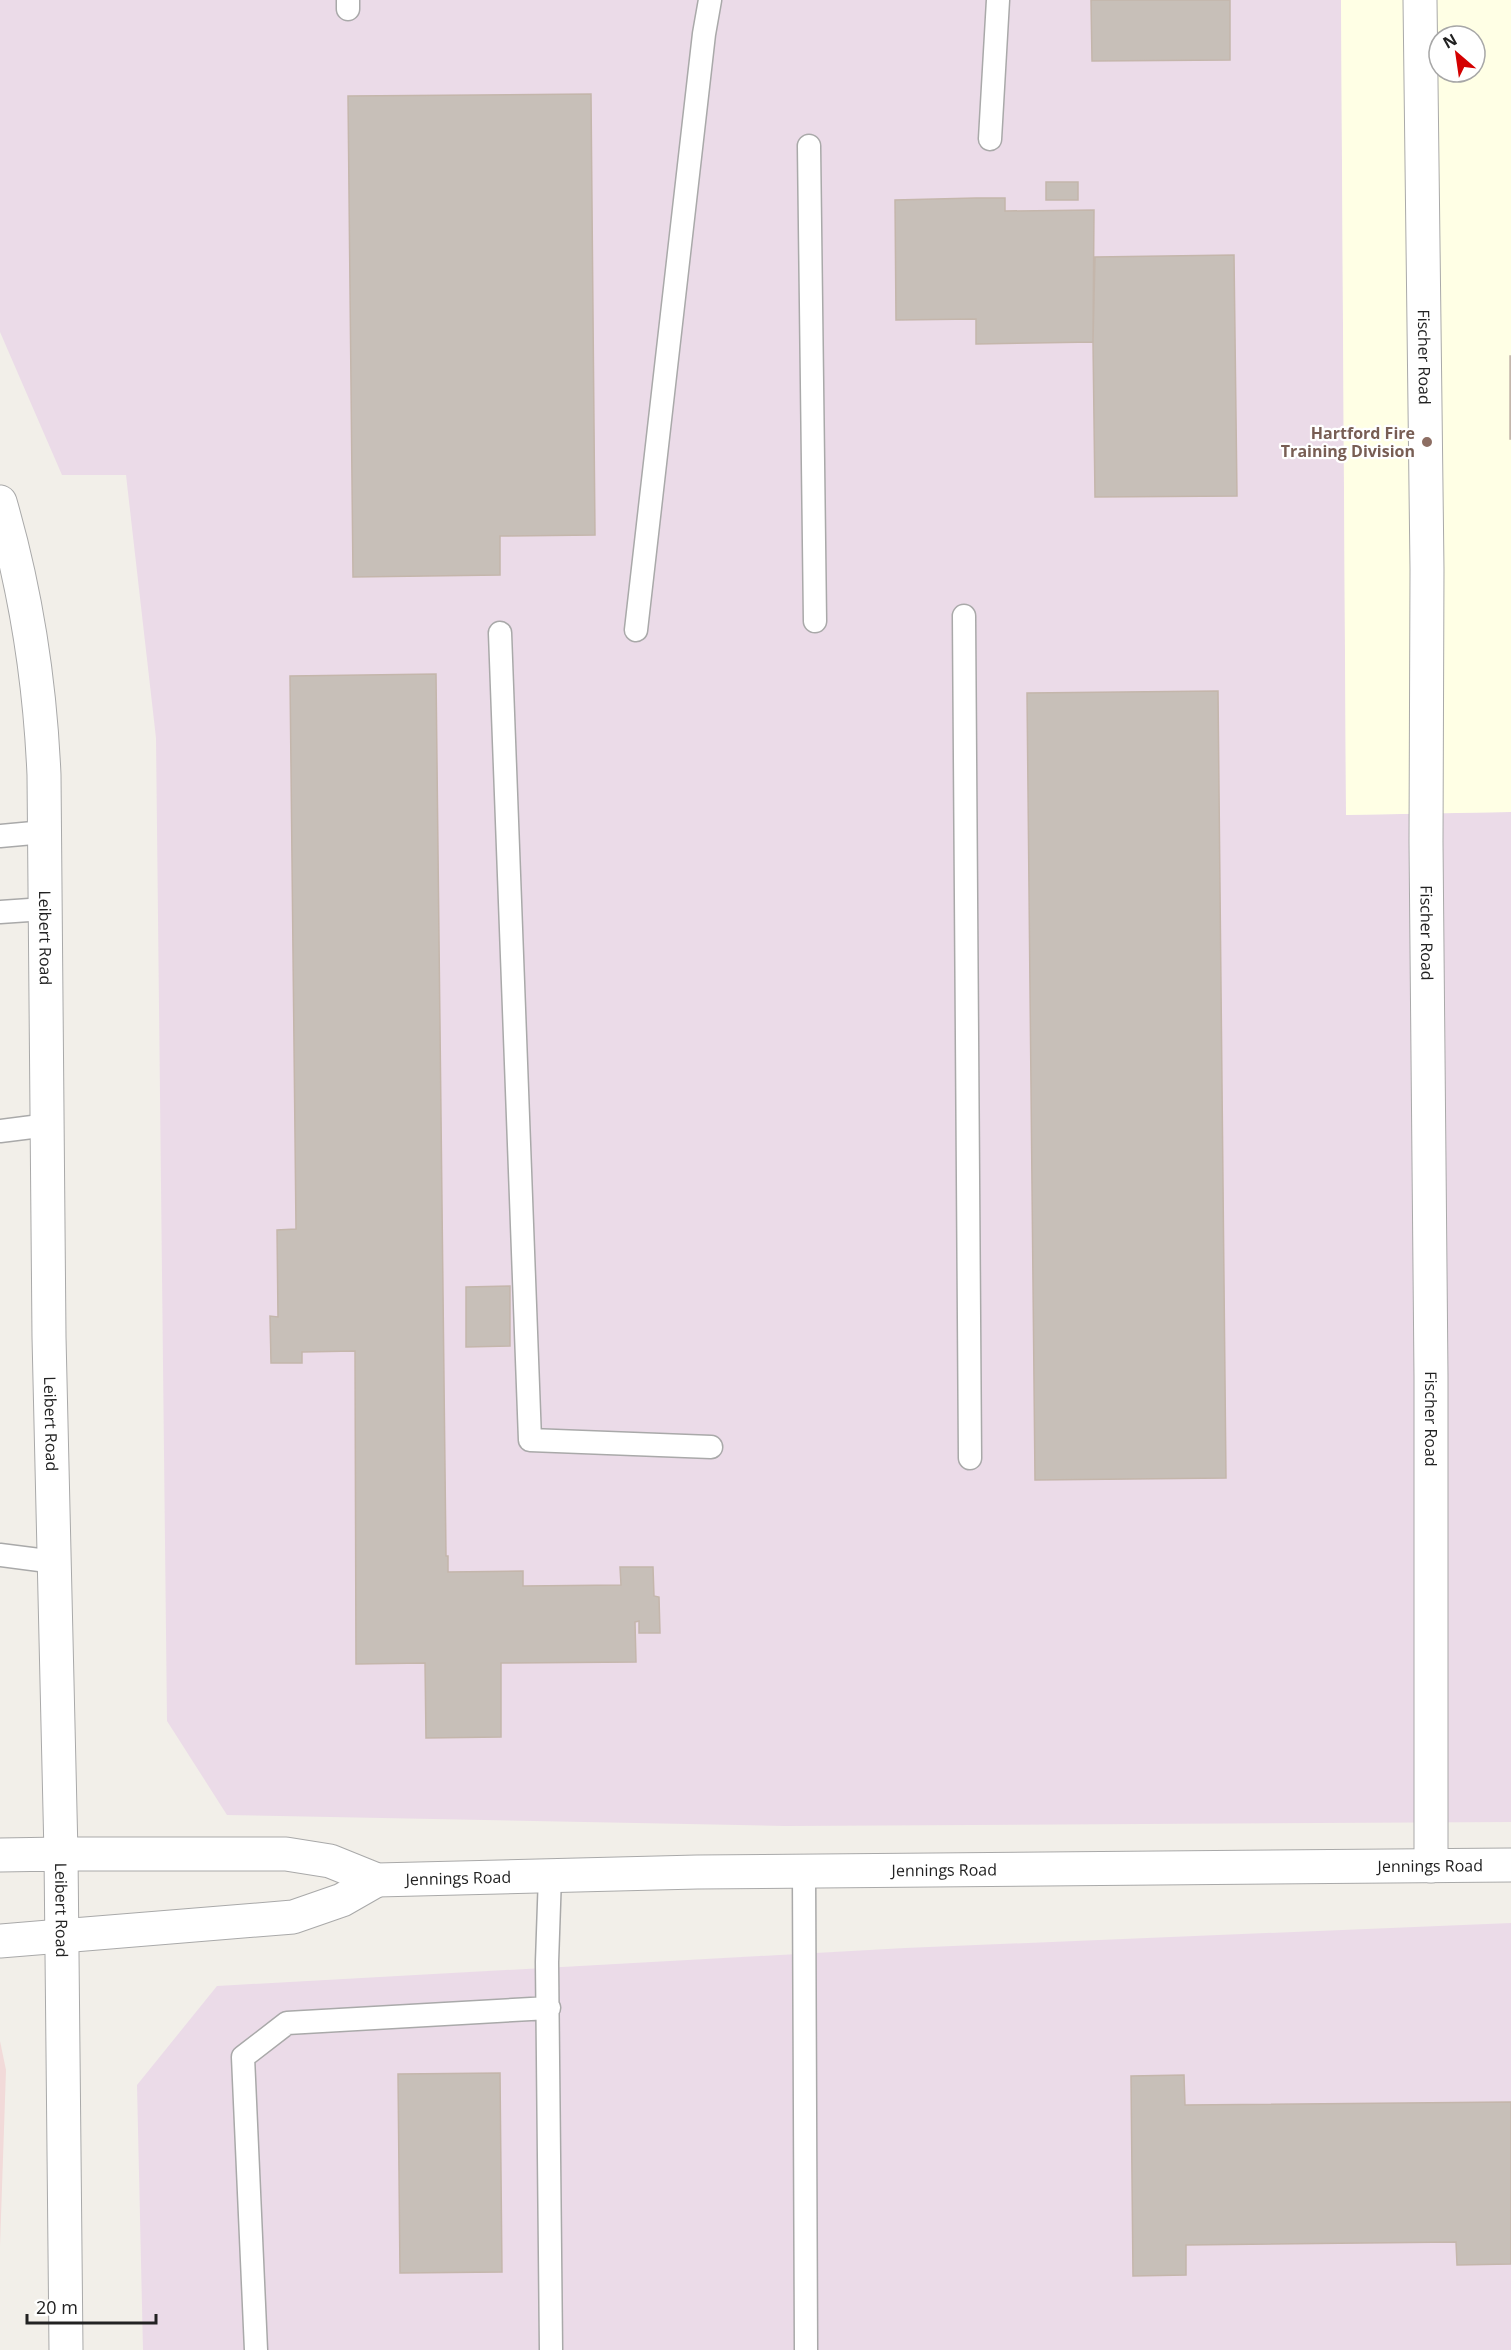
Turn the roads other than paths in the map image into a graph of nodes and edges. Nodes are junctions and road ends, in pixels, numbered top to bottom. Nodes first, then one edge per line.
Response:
1 (710, 0) edge
2 (998, 0) edge
3 (1420, 0) edge
4 (990, 139) dead end
5 (809, 146) dead end
6 (0, 502) edge
7 (964, 616) dead end
8 (815, 621) dead end
9 (636, 630) dead end
10 (500, 633) dead end
11 (44, 832) junction
12 (0, 836) edge
13 (45, 909) junction
14 (0, 912) edge
15 (48, 1125) junction
16 (0, 1131) edge
17 (711, 1447) dead end
18 (970, 1458) dead end
19 (0, 1555) edge
20 (55, 1562) junction
21 (61, 1854) junction
22 (0, 1855) edge
23 (1511, 1865) edge
24 (1431, 1866) junction
25 (804, 1871) junction
26 (550, 1875) junction
27 (377, 1880) junction
28 (61, 1936) junction
29 (0, 1941) edge
30 (549, 2008) junction
31 (66, 2350) edge
32 (256, 2350) edge
33 (551, 2350) edge
34 (806, 2350) edge

1 - 9 lane
2 - 4 lane
3 - 24 street, Fischer Road
5 - 8 lane
6 - 11 street, Leibert Road
7 - 18 lane
10 - 17 lane
11 - 12 lane
11 - 13 street, Leibert Road
13 - 14 lane
13 - 15 street, Leibert Road
15 - 16 lane
15 - 20 street, Leibert Road
19 - 20 lane
20 - 21 street, Leibert Road
21 - 22 street, Jennings Road
21 - 27 street, Jennings Road
21 - 28 street, Leibert Road
23 - 24 street, Jennings Road
24 - 25 street, Jennings Road
25 - 26 street, Jennings Road
25 - 34 lane
26 - 27 street, Jennings Road
26 - 30 lane
27 - 28 street, Jennings Road
28 - 29 street, Jennings Road
28 - 31 street, Leibert Road
30 - 32 lane
30 - 33 lane

